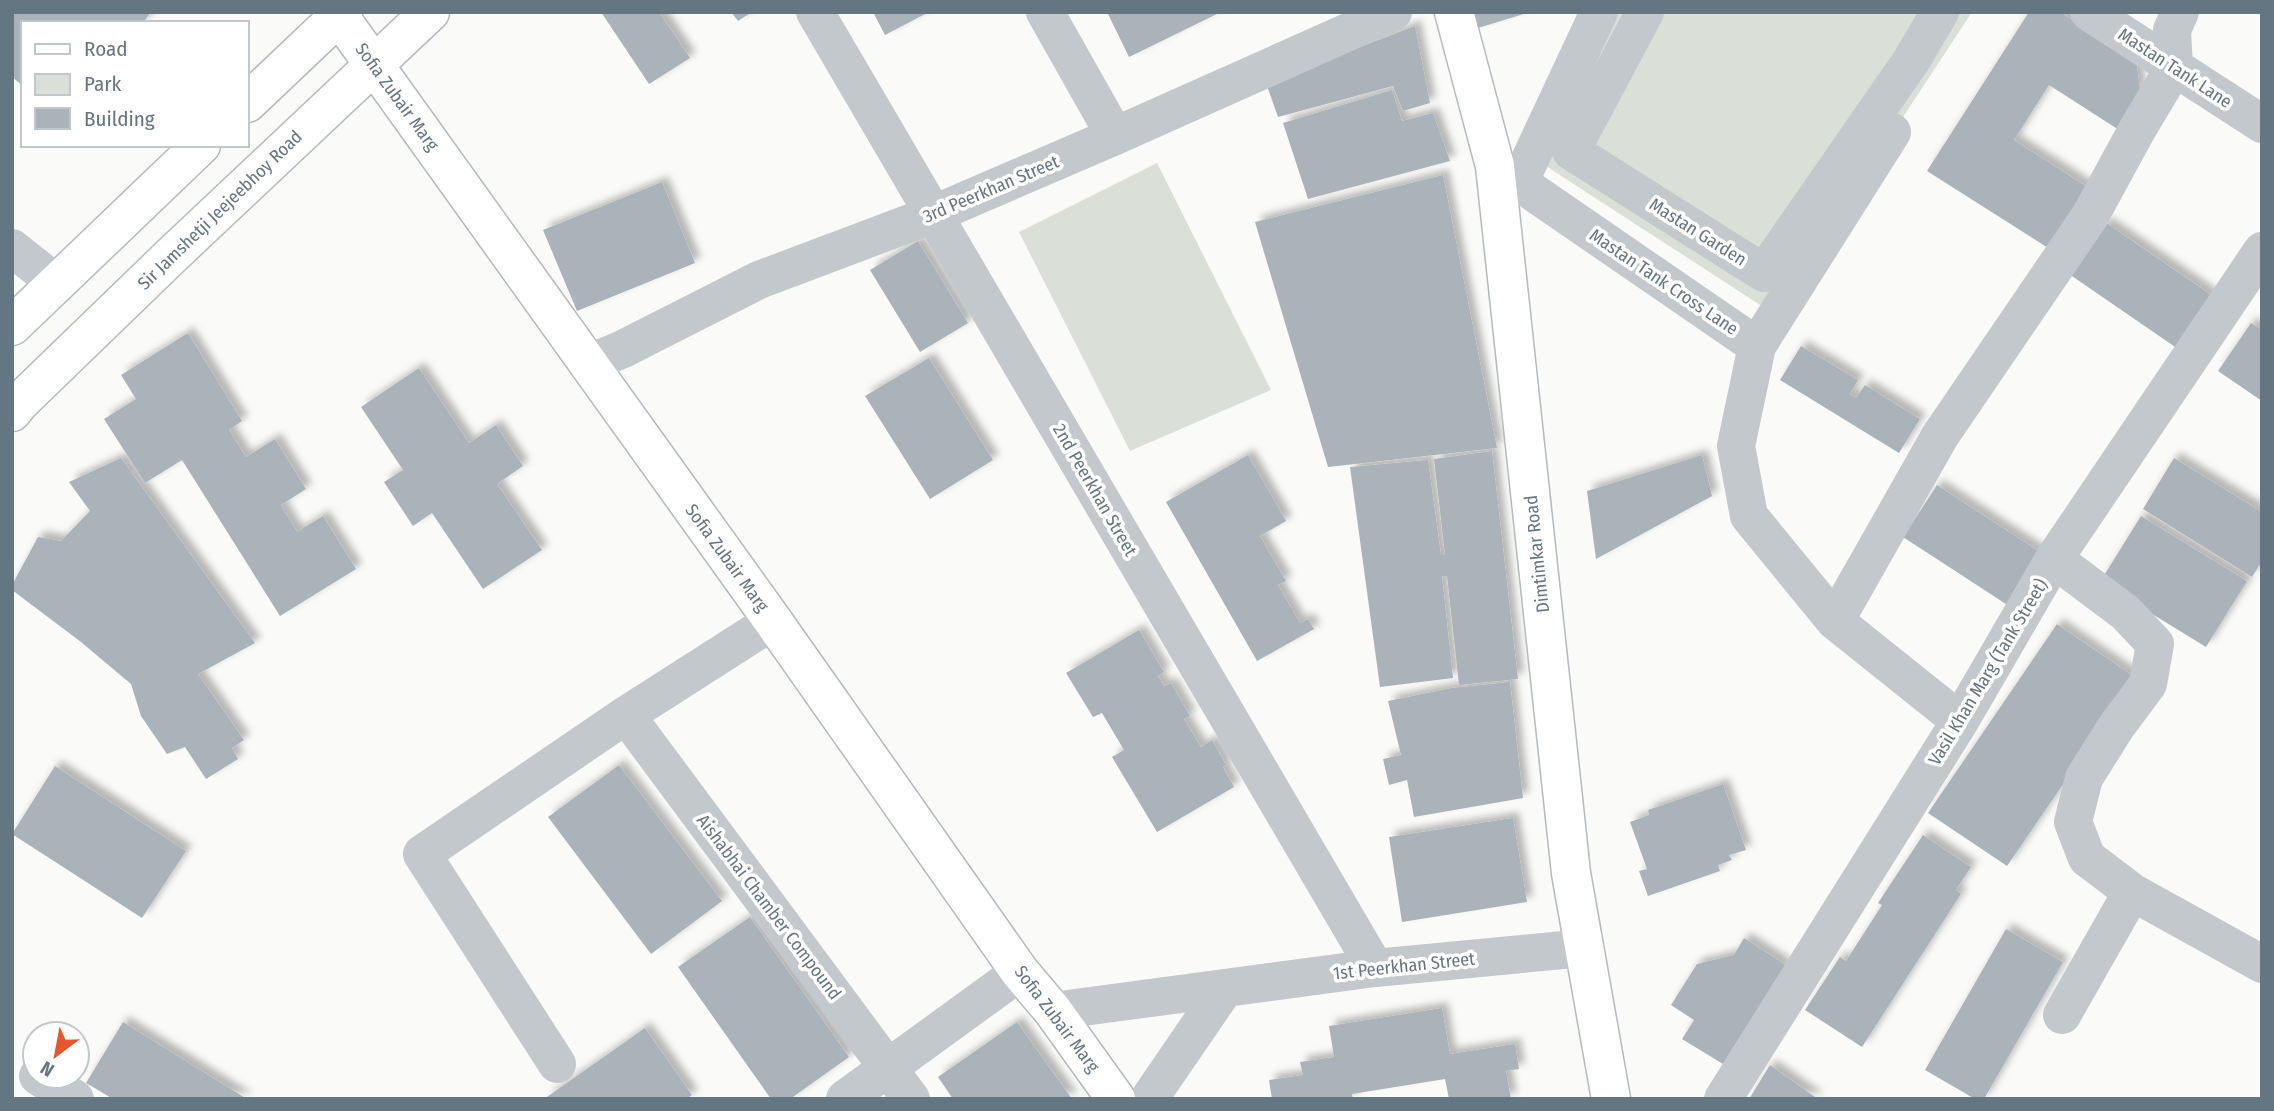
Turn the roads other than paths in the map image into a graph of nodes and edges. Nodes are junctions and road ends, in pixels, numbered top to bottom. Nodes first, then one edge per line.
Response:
1 (430, 12) edge
2 (815, 12) edge
3 (1045, 12) edge
4 (1393, 12) edge
5 (1454, 12) edge
6 (1599, 12) edge
7 (1644, 12) edge
8 (1940, 12) edge
9 (1968, 12) edge
10 (2089, 12) edge
11 (2180, 12) edge
12 (338, 14) edge
13 (373, 65) junction
14 (2174, 68) junction
15 (248, 102) edge
16 (2262, 124) edge
17 (1115, 136) junction
18 (199, 147) edge
19 (1507, 175) junction
20 (934, 214) junction
21 (12, 248) edge
22 (2262, 251) edge
23 (56, 283) junction
24 (12, 326) edge
25 (1757, 346) junction
26 (589, 364) junction
27 (12, 412) edge
28 (2054, 559) junction
29 (773, 621) junction
30 (1835, 621) junction
31 (626, 715) junction
32 (1960, 721) junction
33 (2132, 892) junction
34 (1584, 948) junction
35 (2262, 964) edge
36 (1375, 968) junction
37 (1020, 972) junction
38 (1224, 988) junction
39 (1053, 1011) junction
40 (2062, 1015) dead end
41 (556, 1064) dead end
42 (888, 1067) junction
43 (845, 1099) edge
44 (911, 1099) edge
45 (1116, 1099) edge
46 (1149, 1099) edge
47 (1611, 1099) edge
48 (1723, 1099) edge

1 - 13 main road, Sir Jamshetji Jeejeebhoy Road
2 - 20 street, 2nd Peerkhan Street
3 - 17 street
4 - 17 street, 3rd Peerkhan Street
5 - 19 main road, Dimtimkar Road
6 - 19 street
7 - 8 street, Mastan Garden
9 - 25 street
10 - 14 street, Mastan Tank Lane
11 - 14 street
12 - 13 main road, Sofia Zubair Marg
12 - 15 main road
13 - 26 main road, Sofia Zubair Marg
13 - 27 main road, Sir Jamshetji Jeejeebhoy Road
14 - 16 street, Mastan Tank Lane
14 - 30 street
17 - 20 street, 3rd Peerkhan Street
18 - 23 main road
19 - 25 street, Mastan Tank Cross Lane
19 - 34 main road, Dimtimkar Road
20 - 26 street, 3rd Peerkhan Street
20 - 36 street, 2nd Peerkhan Street
21 - 23 street
22 - 28 street, Vasil Khan Marg (Tank Street)
23 - 24 main road
25 - 30 street, Mastan Tank Cross Lane
26 - 29 main road, Sofia Zubair Marg
28 - 32 street, Vasil Khan Marg (Tank Street)
28 - 33 street
29 - 31 street
29 - 37 main road, Sofia Zubair Marg
30 - 32 street, Mastan Tank Cross Lane
31 - 41 street
31 - 42 street, Aishabhai Chamber Compound
32 - 48 street, Vasil Khan Marg (Tank Street)
33 - 35 street
33 - 40 street
34 - 36 street, 1st Peerkhan Street
34 - 47 main road, Dimtimkar Road
36 - 38 street, 1st Peerkhan Street
37 - 39 main road, Sofia Zubair Marg
37 - 42 street
38 - 39 street, 1st Peerkhan Street
38 - 46 street
39 - 45 main road, Sofia Zubair Marg
42 - 43 street
42 - 44 street, Aishabhai Chamber Compound

